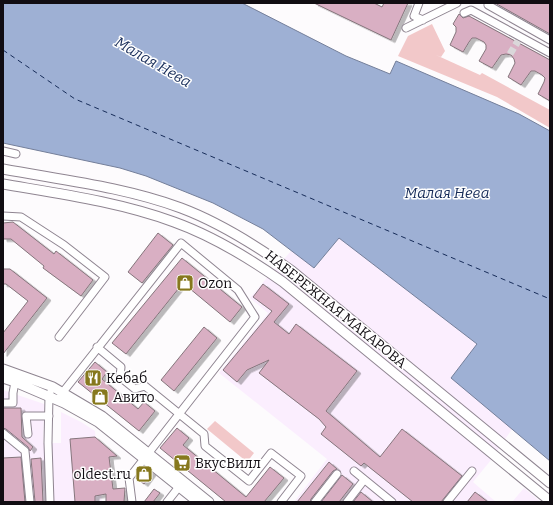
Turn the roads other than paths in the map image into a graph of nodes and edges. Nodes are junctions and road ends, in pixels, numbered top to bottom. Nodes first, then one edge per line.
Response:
1 (419, 3) edge
2 (457, 3) edge
3 (489, 4) edge
4 (464, 13) dead end
5 (477, 13) junction
6 (423, 20) junction
7 (406, 28) dead end
8 (550, 40) edge
9 (550, 53) edge
10 (3, 151) edge
11 (16, 154) dead end
12 (3, 169) edge
13 (3, 184) edge
14 (3, 216) edge
15 (60, 337) dead end
16 (97, 347) junction
17 (3, 369) edge
18 (3, 378) edge
19 (15, 382) junction
20 (53, 387) junction
21 (49, 396) junction
22 (61, 396) junction
23 (3, 404) edge
24 (179, 414) junction
25 (49, 416) junction
26 (3, 432) edge
27 (28, 434) dead end
28 (147, 456) junction
29 (354, 471) dead end
30 (472, 471) dead end
31 (337, 474) dead end
32 (364, 480) junction
33 (550, 483) edge
34 (181, 484) junction
35 (550, 501) edge
36 (30, 502) edge
37 (50, 502) edge
38 (132, 502) edge
39 (167, 502) edge
40 (198, 502) edge
41 (209, 502) edge
42 (281, 502) edge
43 (315, 502) edge
44 (347, 502) edge
45 (392, 502) edge
46 (447, 502) edge

1 - 6 lane
2 - 6 lane
3 - 5 lane
3 - 8 lane
4 - 5 lane
5 - 9 lane
6 - 7 lane
10 - 11 lane
12 - 33 main road, НАБЕРЕЖНАЯ МАКАРОВА
13 - 35 main road, НАБЕРЕЖНАЯ МАКАРОВА
14 - 15 lane
16 - 22 lane
16 - 24 lane
16 - 24 lane
17 - 20 main road
18 - 19 main road
19 - 21 main road
19 - 23 lane
20 - 21 lane
20 - 22 main road
21 - 22 main road
21 - 25 lane
22 - 28 main road
24 - 28 lane
24 - 42 lane
25 - 27 lane
25 - 37 lane
26 - 36 lane
28 - 34 main road
28 - 38 lane
29 - 32 lane
30 - 46 lane
31 - 43 lane
32 - 44 lane
32 - 45 lane
34 - 39 lane
34 - 40 main road
34 - 41 main road

